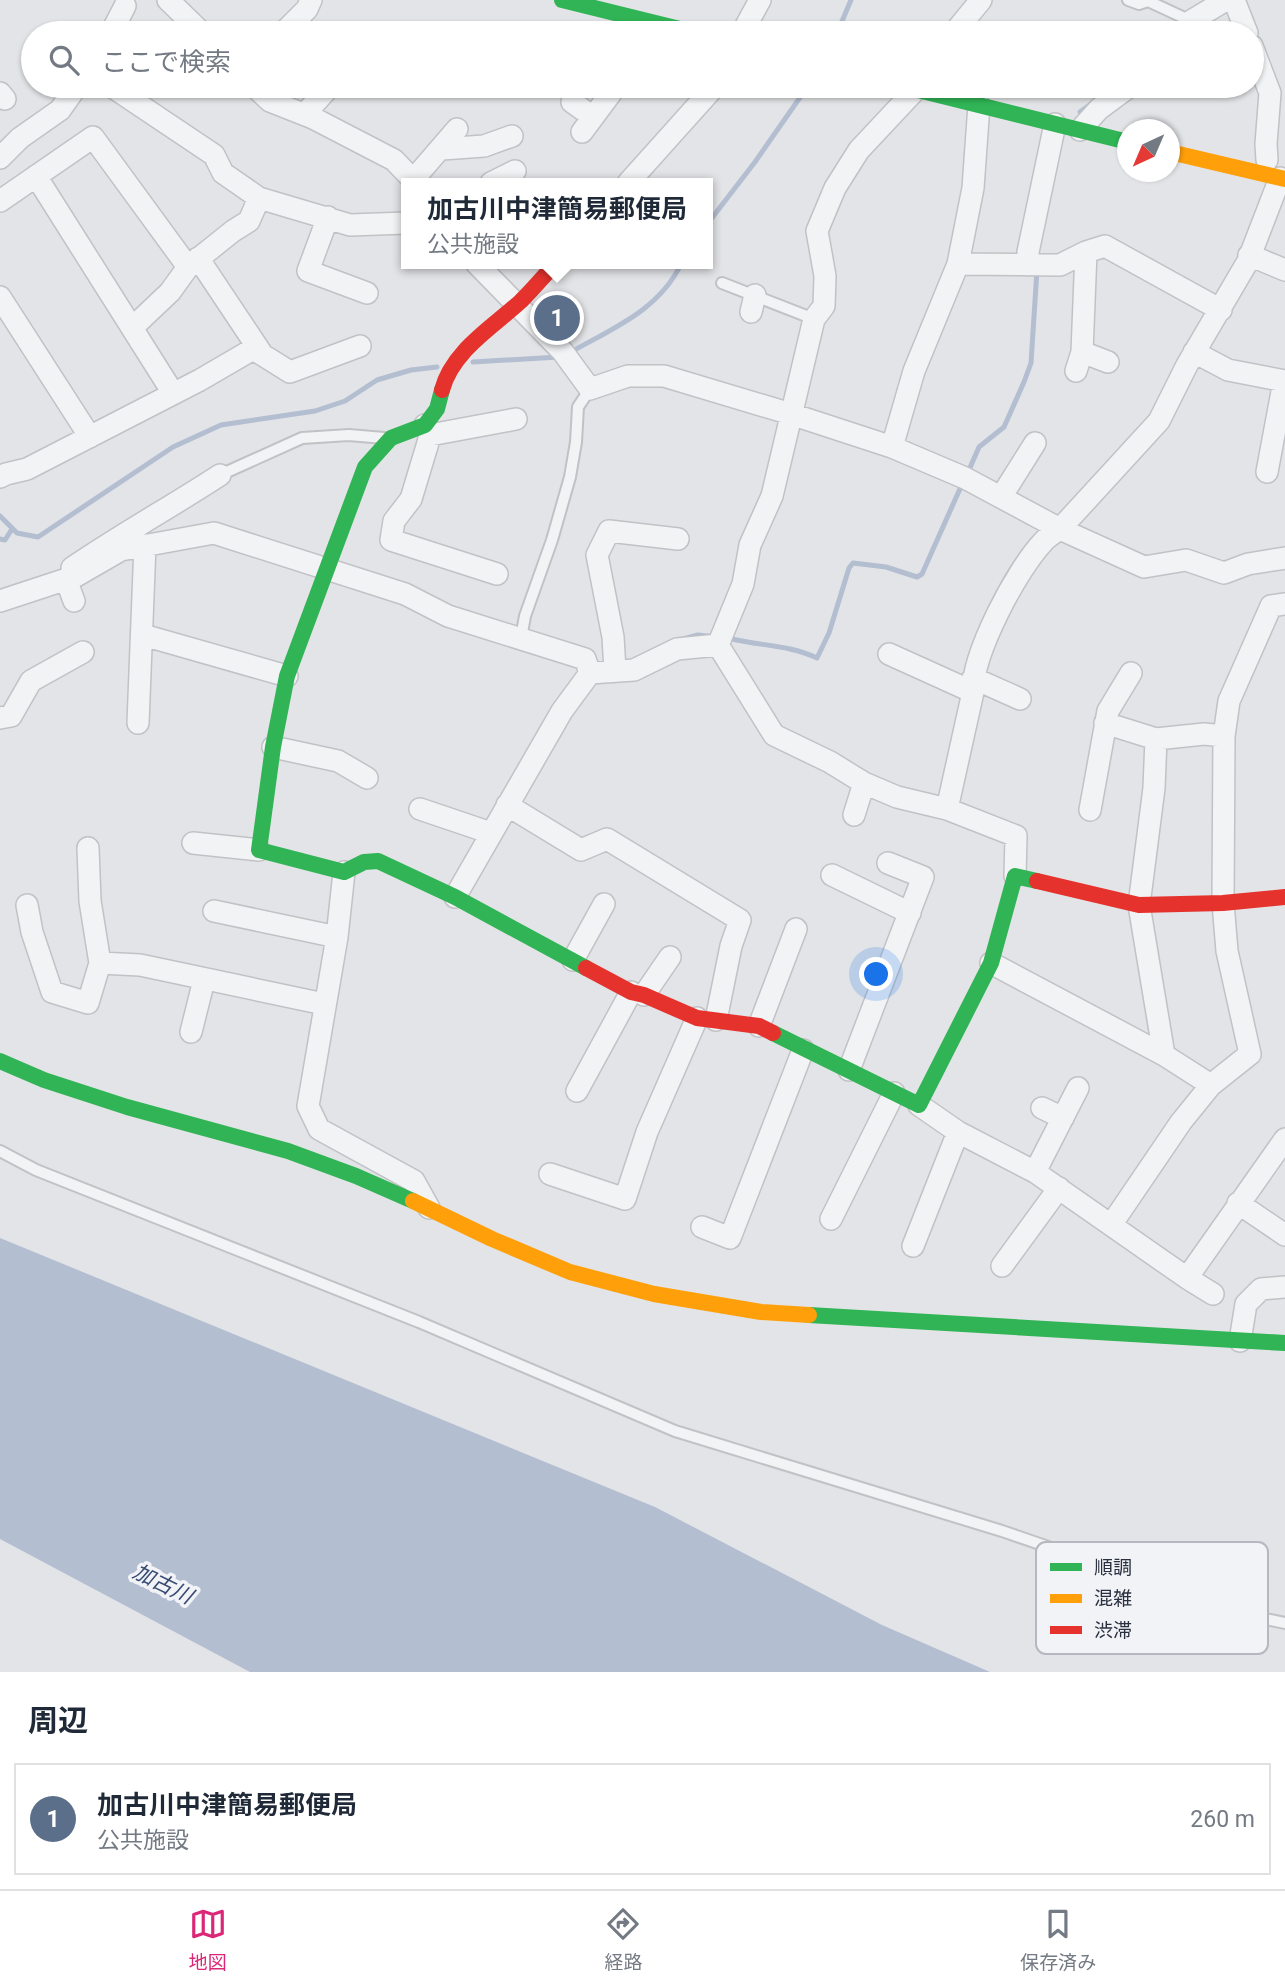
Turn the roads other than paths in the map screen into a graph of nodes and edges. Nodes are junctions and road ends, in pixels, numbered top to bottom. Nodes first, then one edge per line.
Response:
1 (168, 0) edge
2 (311, 0) edge
3 (562, 0) edge
4 (760, 0) edge
5 (981, 0) edge
6 (1128, 0) edge
7 (1226, 0) edge
8 (1234, 0) edge
9 (119, 2) edge
10 (119, 21) edge
11 (190, 21) edge
12 (295, 21) edge
13 (620, 21) edge
14 (748, 21) edge
15 (964, 21) edge
16 (1178, 21) edge
17 (1196, 21) edge
18 (1242, 21) edge
19 (1264, 77) edge
20 (68, 98) edge
21 (132, 98) edge
22 (267, 98) edge
23 (319, 98) edge
24 (607, 98) edge
25 (704, 98) edge
26 (904, 98) edge
27 (953, 98) edge
28 (1114, 98) edge
29 (572, 102) dead end
30 (979, 105) junction
31 (305, 114) junction
32 (1055, 124) junction
33 (457, 130) dead end
34 (1080, 130) junction
35 (512, 136) dead end
36 (1117, 139) edge
37 (442, 149) junction
38 (1180, 154) edge
39 (0, 158) edge
40 (1267, 160) dead end
41 (515, 172) dead end
42 (36, 176) junction
43 (410, 178) edge
44 (417, 178) edge
45 (502, 178) edge
46 (632, 178) edge
47 (1282, 179) edge
48 (259, 198) junction
49 (1, 199) edge
50 (328, 217) junction
51 (401, 223) edge
52 (1086, 252) junction
53 (1249, 256) junction
54 (192, 263) junction
55 (958, 264) junction
56 (1028, 265) junction
57 (482, 269) edge
58 (550, 269) edge
59 (1285, 270) edge
60 (722, 283) dead end
61 (367, 293) dead end
62 (0, 297) edge
63 (516, 305) junction
64 (1221, 310) junction
65 (814, 319) junction
66 (132, 328) junction
67 (360, 346) dead end
68 (1194, 352) junction
69 (262, 354) junction
70 (1108, 362) dead end
71 (1284, 381) edge
72 (590, 389) junction
73 (173, 393) junction
74 (791, 414) junction
75 (516, 419) dead end
76 (427, 430) junction
77 (90, 437) junction
78 (391, 438) junction
79 (1035, 443) dead end
80 (892, 447) junction
81 (2, 472) edge
82 (1267, 472) dead end
83 (220, 475) joint
84 (1001, 497) junction
85 (1060, 529) junction
86 (678, 539) dead end
87 (145, 545) junction
88 (1285, 558) edge
89 (325, 570) junction
90 (497, 574) dead end
91 (71, 577) junction
92 (0, 601) edge
93 (74, 601) dead end
94 (1285, 604) edge
95 (143, 635) junction
96 (521, 638) junction
97 (718, 645) junction
98 (83, 652) dead end
99 (889, 654) dead end
100 (615, 670) junction
101 (590, 673) junction
102 (1131, 673) dead end
103 (286, 676) junction
104 (973, 685) junction
105 (1020, 699) dead end
106 (0, 718) edge
107 (138, 723) dead end
108 (1105, 723) junction
109 (1224, 736) junction
110 (1156, 739) junction
111 (273, 747) junction
112 (367, 778) dead end
113 (864, 783) junction
114 (507, 805) junction
115 (421, 809) dead end
116 (947, 809) junction
117 (1090, 810) dead end
118 (854, 815) dead end
119 (491, 833) junction
120 (193, 843) dead end
121 (89, 848) dead end
122 (259, 850) junction
123 (888, 863) dead end
124 (344, 872) junction
125 (832, 875) dead end
126 (1015, 876) junction
127 (455, 897) junction
128 (1285, 897) edge
129 (1223, 903) junction
130 (604, 904) dead end
131 (27, 905) dead end
132 (1139, 905) junction
133 (214, 911) dead end
134 (910, 913) junction
135 (796, 929) dead end
136 (337, 937) junction
137 (670, 957) dead end
138 (573, 960) junction
139 (100, 963) junction
140 (990, 963) junction
141 (204, 980) junction
142 (638, 994) junction
143 (324, 1004) junction
144 (706, 1019) junction
145 (759, 1026) junction
146 (191, 1032) dead end
147 (803, 1050) junction
148 (1164, 1055) junction
149 (0, 1061) edge
150 (849, 1070) junction
151 (577, 1081) dead end
152 (1211, 1084) junction
153 (1078, 1088) dead end
154 (894, 1093) junction
155 (919, 1105) junction
156 (1042, 1108) dead end
157 (1063, 1118) junction
158 (958, 1132) junction
159 (1285, 1139) edge
160 (0, 1151) edge
161 (1035, 1172) junction
162 (550, 1174) dead end
163 (1059, 1188) junction
164 (1238, 1203) junction
165 (429, 1208) junction
166 (831, 1219) dead end
167 (1111, 1225) junction
168 (702, 1227) dead end
169 (1285, 1234) edge
170 (913, 1246) dead end
171 (1004, 1253) dead end
172 (1187, 1278) junction
173 (1285, 1287) edge
174 (1213, 1294) dead end
175 (1240, 1341) junction
176 (1285, 1343) edge
177 (1036, 1543) edge

1 - 11 street
2 - 12 street
3 - 13 street
4 - 14 street
5 - 15 street
6 - 16 lane
7 - 17 street
8 - 18 street
9 - 10 street
19 - 40 street
20 - 39 street
21 - 48 street
22 - 31 street
23 - 31 street
24 - 29 street
25 - 46 street
26 - 65 street
27 - 30 street
28 - 34 street
30 - 32 street
30 - 55 street
31 - 43 street
32 - 34 street
32 - 56 street
33 - 37 street
34 - 36 street
35 - 37 street
37 - 44 street
38 - 47 street
41 - 45 street
42 - 49 street
42 - 54 street
42 - 66 street
47 - 53 street
48 - 50 street
48 - 54 street
50 - 51 street
50 - 61 street
52 - 56 street
52 - 64 street
52 - 70 street
53 - 59 street
53 - 64 street
54 - 66 street
54 - 69 street
55 - 56 street
55 - 80 street
57 - 63 street
58 - 63 street
60 - 65 lane
62 - 77 street
63 - 72 street
63 - 76 street
64 - 68 street
65 - 74 street
66 - 73 street
67 - 69 street
68 - 71 street
68 - 85 street
69 - 73 street
71 - 82 street
72 - 74 street
72 - 96 lane
73 - 77 street
74 - 80 street
74 - 97 street
75 - 76 street
76 - 78 street
76 - 90 street
77 - 81 street
78 - 83 lane
78 - 89 street
79 - 84 street
80 - 84 street
83 - 91 street
84 - 85 street
85 - 88 street
85 - 104 street
86 - 100 street
87 - 89 street
87 - 91 street
87 - 95 street
89 - 96 street
89 - 103 street
91 - 92 street
91 - 93 street
94 - 109 street
95 - 103 street
95 - 107 street
96 - 101 street
97 - 100 street
97 - 113 street
98 - 106 street
99 - 104 street
100 - 101 street
101 - 114 street
102 - 108 street
103 - 111 street
104 - 105 street
104 - 116 street
108 - 110 street
108 - 117 street
109 - 110 street
109 - 129 street
110 - 132 street
111 - 112 street
111 - 122 street
113 - 116 street
113 - 118 street
114 - 119 street
114 - 144 street
115 - 119 street
116 - 126 street
119 - 127 street
120 - 122 street
121 - 139 street
122 - 124 street
123 - 134 street
124 - 127 street
124 - 136 street
125 - 134 street
126 - 132 street
126 - 140 street
127 - 138 street
128 - 129 street
129 - 132 street
129 - 152 street
130 - 138 street
131 - 139 street
132 - 148 street
133 - 136 street
134 - 150 street
135 - 145 street
136 - 143 street
137 - 142 street
138 - 142 street
139 - 141 street
140 - 148 street
140 - 155 street
141 - 143 street
141 - 146 street
142 - 144 street
142 - 151 street
143 - 165 street
144 - 145 street
144 - 162 street
145 - 147 street
147 - 150 street
147 - 168 street
148 - 152 street
149 - 165 street
150 - 154 street
152 - 167 street
153 - 157 street
154 - 155 street
154 - 166 street
155 - 158 street
156 - 157 street
157 - 161 street
158 - 161 street
158 - 170 street
159 - 164 street
160 - 177 lane
161 - 163 street
163 - 167 street
163 - 171 street
164 - 169 street
164 - 172 street
165 - 175 street
167 - 172 street
172 - 174 street
173 - 175 street
175 - 176 street

